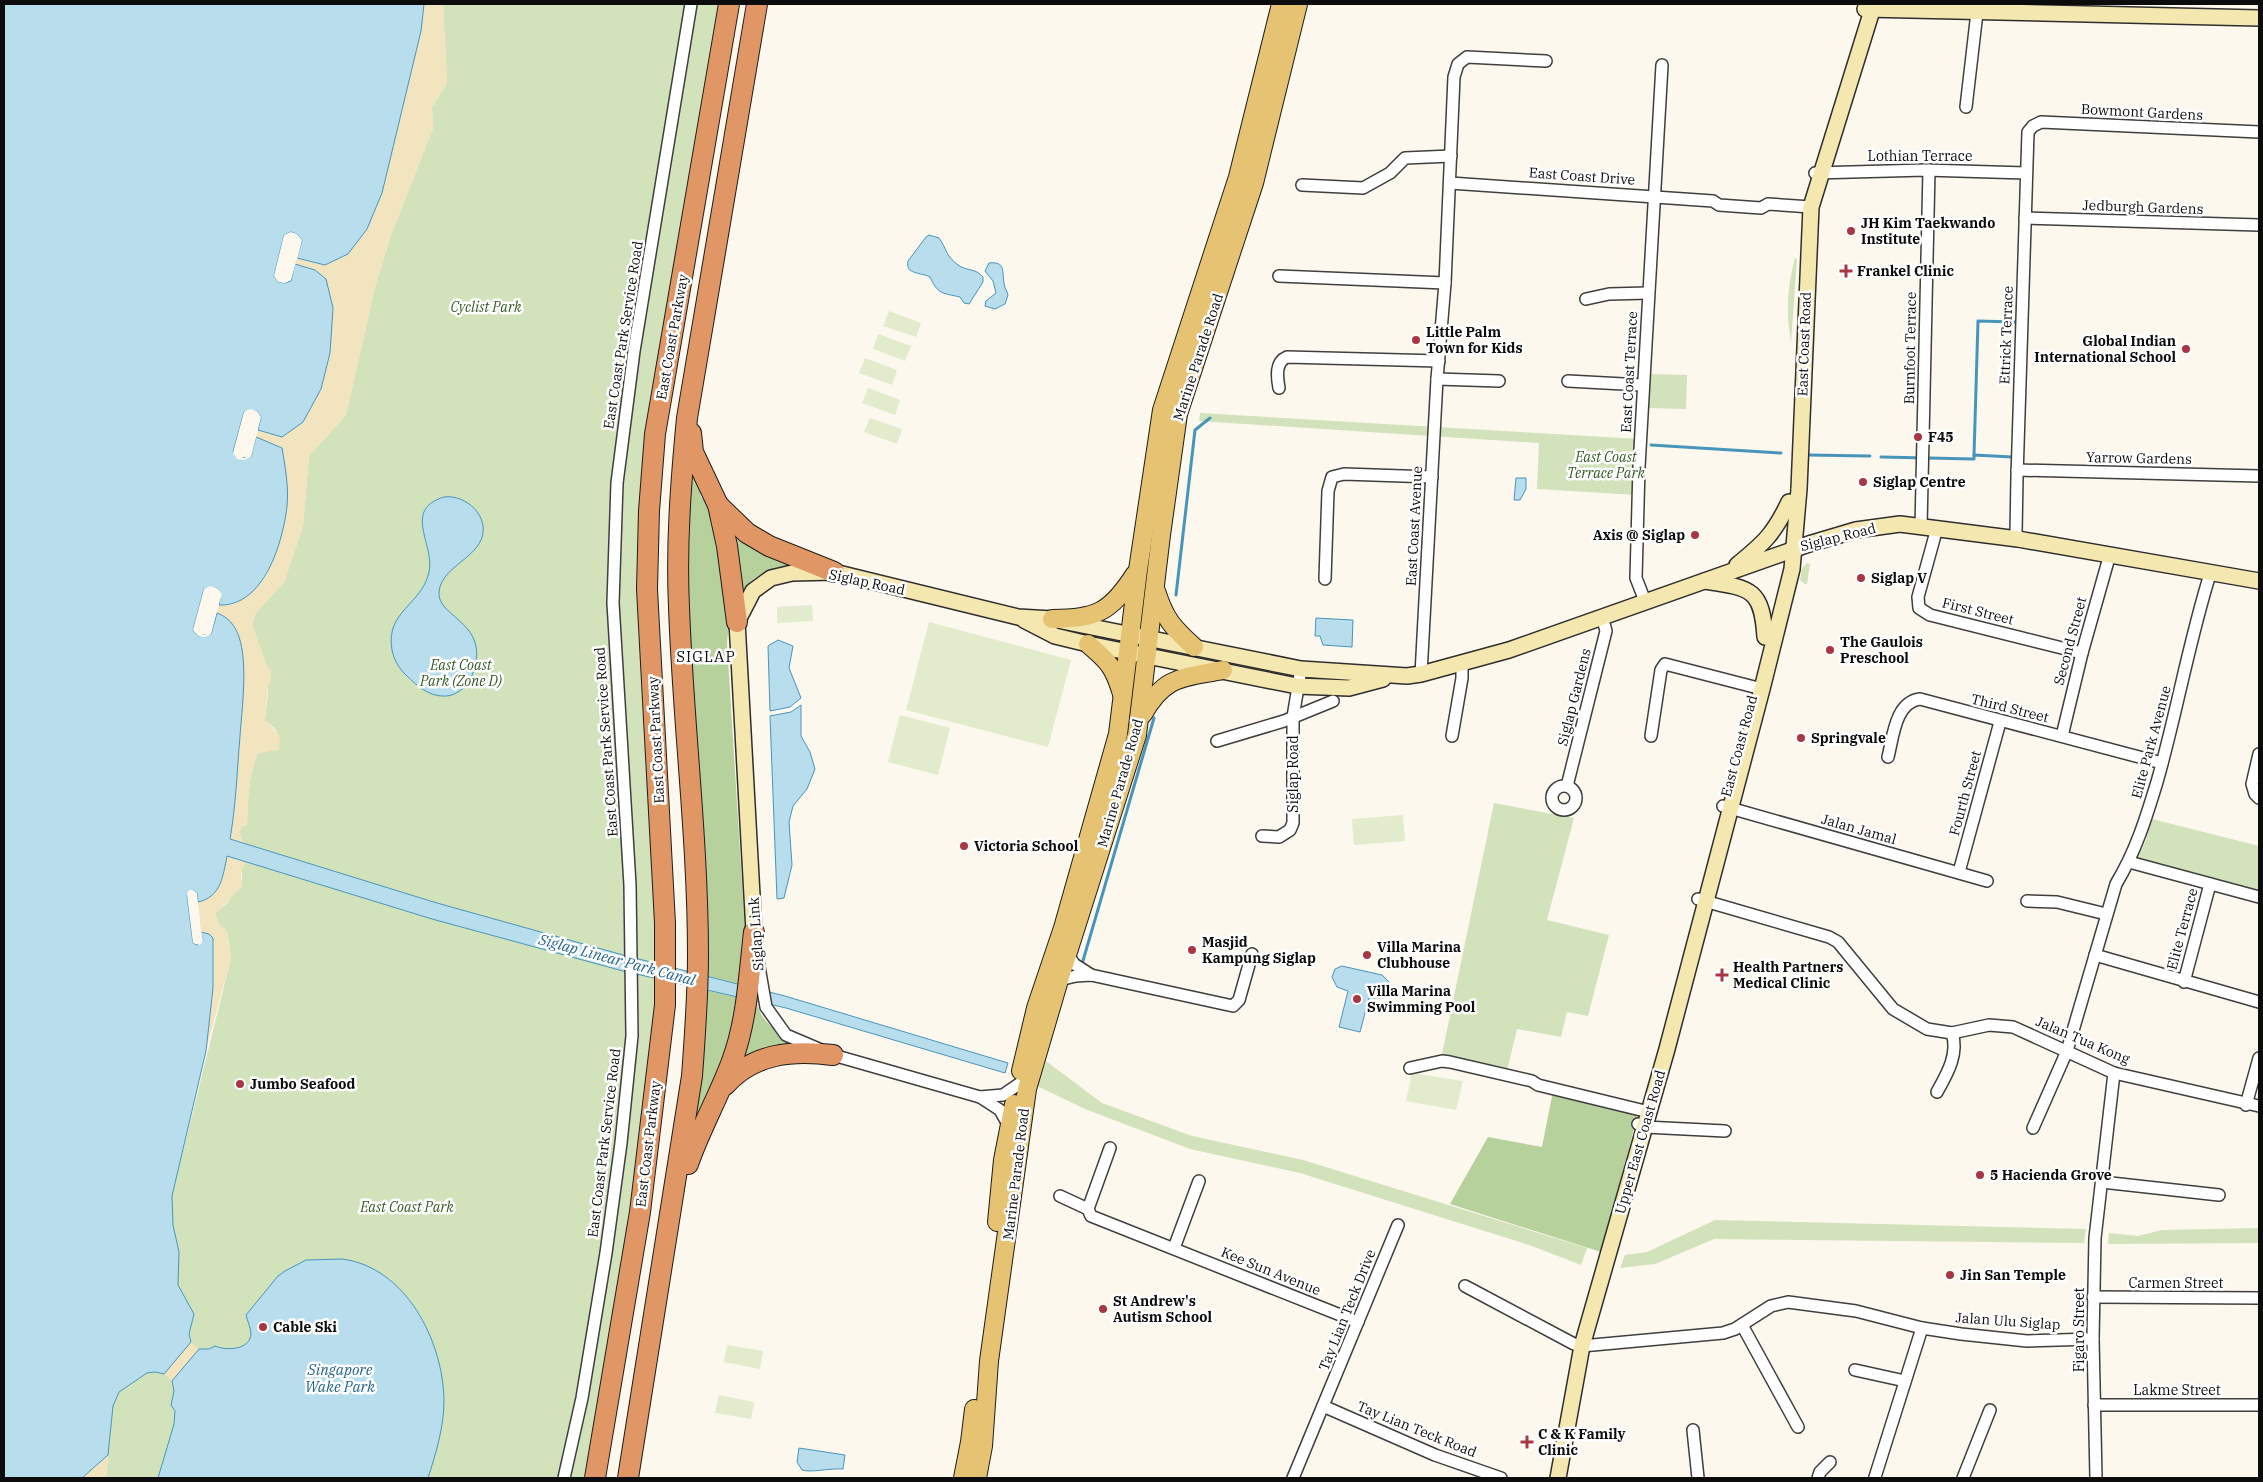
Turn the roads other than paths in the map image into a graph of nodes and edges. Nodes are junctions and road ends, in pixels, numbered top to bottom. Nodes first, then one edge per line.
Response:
1 (691, 4) edge
2 (729, 4) edge
3 (757, 4) edge
4 (1281, 4) edge
5 (1298, 4) edge
6 (1869, 6) edge
7 (1978, 7) edge
8 (2027, 8) edge
9 (2259, 18) edge
10 (1546, 61) dead end
11 (1662, 65) dead end
12 (1966, 107) dead end
13 (2028, 132) joint
14 (2259, 132) edge
15 (1451, 156) junction
16 (1930, 170) junction
17 (1818, 174) junction
18 (2026, 174) junction
19 (1450, 183) junction
20 (1302, 185) dead end
21 (1655, 196) junction
22 (1807, 206) junction
23 (2025, 218) junction
24 (2259, 225) edge
25 (1279, 276) dead end
26 (1445, 283) junction
27 (1648, 293) junction
28 (1586, 298) dead end
29 (1439, 361) junction
30 (1437, 379) junction
31 (1568, 381) dead end
32 (1499, 382) dead end
33 (1642, 385) junction
34 (1279, 388) dead end
35 (687, 418) junction
36 (2017, 470) junction
37 (2259, 476) edge
38 (1432, 477) junction
39 (1789, 502) junction
40 (718, 505) junction
41 (1921, 527) junction
42 (1937, 528) junction
43 (2018, 539) junction
44 (1789, 550) junction
45 (2110, 554) junction
46 (1138, 570) junction
47 (1730, 571) junction
48 (2211, 571) junction
49 (834, 572) junction
50 (1324, 579) dead end
51 (2259, 580) edge
52 (1702, 581) junction
53 (1154, 586) junction
54 (1645, 601) junction
55 (1602, 616) junction
56 (1018, 617) junction
57 (1052, 619) junction
58 (737, 622) junction
59 (1765, 637) junction
60 (1088, 644) junction
61 (1129, 644) junction
62 (1148, 647) junction
63 (1194, 647) junction
64 (2082, 653) junction
65 (1462, 663) junction
66 (1300, 669) junction
67 (1223, 670) junction
68 (1421, 674) junction
69 (1390, 676) junction
70 (1297, 686) junction
71 (1758, 688) junction
72 (1124, 700) junction
73 (1333, 701) dead end
74 (1293, 717) junction
75 (1140, 719) junction
76 (2000, 722) junction
77 (1452, 736) dead end
78 (1650, 736) dead end
79 (2062, 736) junction
80 (1217, 741) dead end
81 (2259, 754) edge
82 (1888, 757) dead end
83 (2162, 763) junction
84 (1567, 786) dead end
85 (2257, 796) edge
86 (1726, 807) junction
87 (1262, 836) dead end
88 (2129, 862) junction
89 (1959, 872) junction
90 (1987, 881) dead end
91 (2210, 884) junction
92 (2259, 897) edge
93 (1702, 900) junction
94 (2027, 901) dead end
95 (2106, 914) junction
96 (754, 932) joint
97 (1067, 953) junction
98 (1252, 954) dead end
99 (2095, 955) junction
100 (1091, 975) junction
101 (754, 979) junction
102 (1059, 980) junction
103 (2184, 982) junction
104 (2259, 1002) edge
105 (1952, 1033) junction
106 (2067, 1051) junction
107 (833, 1055) junction
108 (2259, 1058) edge
109 (1410, 1068) dead end
110 (2114, 1073) junction
111 (1019, 1084) junction
112 (1937, 1092) dead end
113 (717, 1093) junction
114 (980, 1098) junction
115 (2246, 1104) junction
116 (2259, 1106) edge
117 (1643, 1115) junction
118 (1009, 1126) junction
119 (2033, 1128) dead end
120 (1725, 1131) dead end
121 (1110, 1148) dead end
122 (1199, 1181) dead end
123 (2102, 1182) junction
124 (2218, 1195) dead end
125 (1060, 1196) dead end
126 (1088, 1209) junction
127 (671, 1213) junction
128 (1398, 1225) dead end
129 (1174, 1248) junction
130 (630, 1275) junction
131 (1465, 1286) dead end
132 (2093, 1297) junction
133 (2259, 1298) edge
134 (1358, 1322) junction
135 (1742, 1325) junction
136 (1922, 1328) junction
137 (2093, 1339) junction
138 (1578, 1345) junction
139 (1855, 1370) dead end
140 (1906, 1381) junction
141 (2094, 1405) junction
142 (2259, 1405) edge
143 (1323, 1406) junction
144 (1990, 1410) dead end
145 (1798, 1428) dead end
146 (1693, 1430) dead end
147 (1830, 1462) dead end
148 (1875, 1477) edge
149 (564, 1478) edge
150 (581, 1478) edge
151 (595, 1478) edge
152 (628, 1478) edge
153 (963, 1478) edge
154 (977, 1478) edge
155 (1293, 1478) edge
156 (1501, 1478) edge
157 (1551, 1478) edge
158 (1558, 1478) edge
159 (1698, 1478) edge
160 (1818, 1478) edge
161 (1963, 1478) edge
162 (2096, 1478) edge

1 - 149 street, East Coast Park Service Road
2 - 130 highway, East Coast Parkway
3 - 35 highway, East Coast Parkway
4 - 46 main road, Marine Parade Road
5 - 53 main road, Marine Parade Road
6 - 7 main road
6 - 17 main road, East Coast Road
7 - 8 main road
7 - 12 street
8 - 9 main road
10 - 15 street, East Coast Avenue
11 - 21 street, East Coast Terrace
13 - 14 street, Bowmont Gardens
13 - 18 street, Ettrick Terrace
15 - 19 street, East Coast Avenue
15 - 20 street
16 - 17 street, Lothian Terrace
16 - 18 street, Lothian Terrace
16 - 41 street, Burnfoot Terrace
17 - 22 main road, East Coast Road
18 - 23 street, Ettrick Terrace
19 - 21 street, East Coast Drive
19 - 26 street, East Coast Avenue
21 - 22 street, East Coast Drive
21 - 27 street, East Coast Terrace
22 - 39 main road, East Coast Road
22 - 44 main road, East Coast Road
23 - 24 street, Jedburgh Gardens
23 - 36 street, Ettrick Terrace
25 - 26 street
26 - 29 street, East Coast Avenue
27 - 28 street, East Coast Terrace
27 - 33 street, East Coast Terrace
29 - 30 street, East Coast Avenue
29 - 34 street
30 - 32 street
30 - 38 street, East Coast Avenue
31 - 33 street
33 - 54 street, East Coast Terrace
35 - 40 highway
35 - 127 highway, East Coast Parkway
36 - 37 street, Yarrow Gardens
36 - 43 street, Ettrick Terrace
38 - 50 street
38 - 68 street, East Coast Avenue
39 - 44 main road, East Coast Road
39 - 47 main road
40 - 49 highway
40 - 58 highway
41 - 42 main road, Siglap Road
41 - 44 main road, Siglap Road
42 - 43 main road, Siglap Road
42 - 64 street, First Street
43 - 45 main road, Siglap Road
44 - 47 main road, Siglap Road
44 - 59 main road, East Coast Road
44 - 71 main road, East Coast Road
45 - 48 main road, Siglap Road
45 - 64 street, Second Street
46 - 57 main road
46 - 61 main road, Marine Parade Road
47 - 52 main road, Siglap Road
48 - 51 main road, Siglap Road
48 - 83 street, Elite Park Avenue
49 - 56 main road, Siglap Road
49 - 58 main road, Siglap Road
52 - 54 main road, Siglap Road
52 - 59 main road
53 - 62 main road, Marine Parade Road
53 - 63 main road
54 - 55 main road, Siglap Road
55 - 65 main road, Siglap Road
55 - 84 street, Siglap Gardens
56 - 57 main road, Siglap Road
56 - 60 main road, Siglap Road
57 - 61 main road, Siglap Road
58 - 96 main road, Siglap Link
59 - 71 main road, East Coast Road
60 - 61 main road, Siglap Road
60 - 72 main road
61 - 62 main road, Siglap Road
61 - 72 main road, Marine Parade Road
62 - 63 main road, Siglap Road
62 - 67 main road, Siglap Road
62 - 75 main road, Marine Parade Road
63 - 66 main road, Siglap Road
64 - 79 street, Second Street
65 - 68 main road, Siglap Road
65 - 77 street
66 - 69 main road, Siglap Road
66 - 70 street, Siglap Road
67 - 70 main road, Siglap Road
67 - 75 main road
68 - 69 main road, Siglap Road
69 - 70 main road, Siglap Road
70 - 74 street, Siglap Road
71 - 78 street, East Coast Road
71 - 86 main road, East Coast Road
72 - 111 main road, Marine Parade Road
73 - 74 street
74 - 80 street, Siglap Road
74 - 87 street, Siglap Road
75 - 97 main road, Marine Parade Road
76 - 79 street, Third Street
76 - 82 street, Third Street
76 - 89 street, Fourth Street
79 - 83 street, Third Street
81 - 85 street
83 - 88 street, Elite Park Avenue
86 - 89 street, Jalan Jamal
86 - 93 main road, Upper East Coast Road
88 - 91 street, Elite Terrace
88 - 95 street, Elite Park Avenue
89 - 90 street, Jalan Jamal
91 - 92 street, Elite Terrace
91 - 103 street, Elite Terrace
93 - 105 street, Jalan Tua Kong
93 - 117 main road, Upper East Coast Road
94 - 95 street
95 - 99 street, Elite Park Avenue
96 - 101 highway
97 - 100 street
97 - 102 main road, Marine Parade Road
98 - 100 street
99 - 103 street, Elite Terrace
99 - 106 street, Elite Park Avenue
100 - 102 street
101 - 107 street, Siglap Link
101 - 113 highway
102 - 154 main road, Marine Parade Road
103 - 104 street, Elite Terrace
105 - 106 street, Jalan Tua Kong
105 - 112 street
106 - 110 street, Jalan Tua Kong
106 - 119 street, Elite Park Avenue
107 - 113 highway
107 - 114 street, Siglap Link
108 - 115 street
109 - 117 street
110 - 115 street, Jalan Tua Kong
110 - 123 street, Figaro Street
111 - 114 street, Siglap Link
111 - 118 main road, Marine Parade Road
113 - 127 highway
114 - 118 street, Siglap Link
115 - 116 street, Jalan Tua Kong
117 - 120 street
117 - 138 main road, Upper East Coast Road
118 - 153 main road, Marine Parade Road
121 - 126 street
122 - 129 street
123 - 124 street
123 - 132 street, Figaro Street
125 - 126 street, Kee Sun Avenue
126 - 129 street, Kee Sun Avenue
127 - 152 highway, East Coast Parkway
128 - 134 street, Tay Lian Teck Drive
129 - 134 street, Kee Sun Avenue
130 - 150 highway
130 - 151 highway, East Coast Parkway
131 - 138 street
132 - 133 street, Carmen Street
132 - 137 street, Figaro Street
134 - 143 street, Tay Lian Teck Drive
135 - 136 street, Jalan Ulu Siglap
135 - 138 street, Jalan Ulu Siglap
135 - 145 street
136 - 137 street, Jalan Ulu Siglap
136 - 140 street
137 - 141 street, Figaro Street
138 - 157 main road, Upper East Coast Road
138 - 158 main road, Upper East Coast Road
139 - 140 street
140 - 148 street
141 - 142 street, Lakme Street
141 - 162 street, Figaro Street
143 - 155 street, Tay Lian Teck Drive
143 - 156 street, Tay Lian Teck Road
144 - 161 street
146 - 159 street
147 - 160 street

